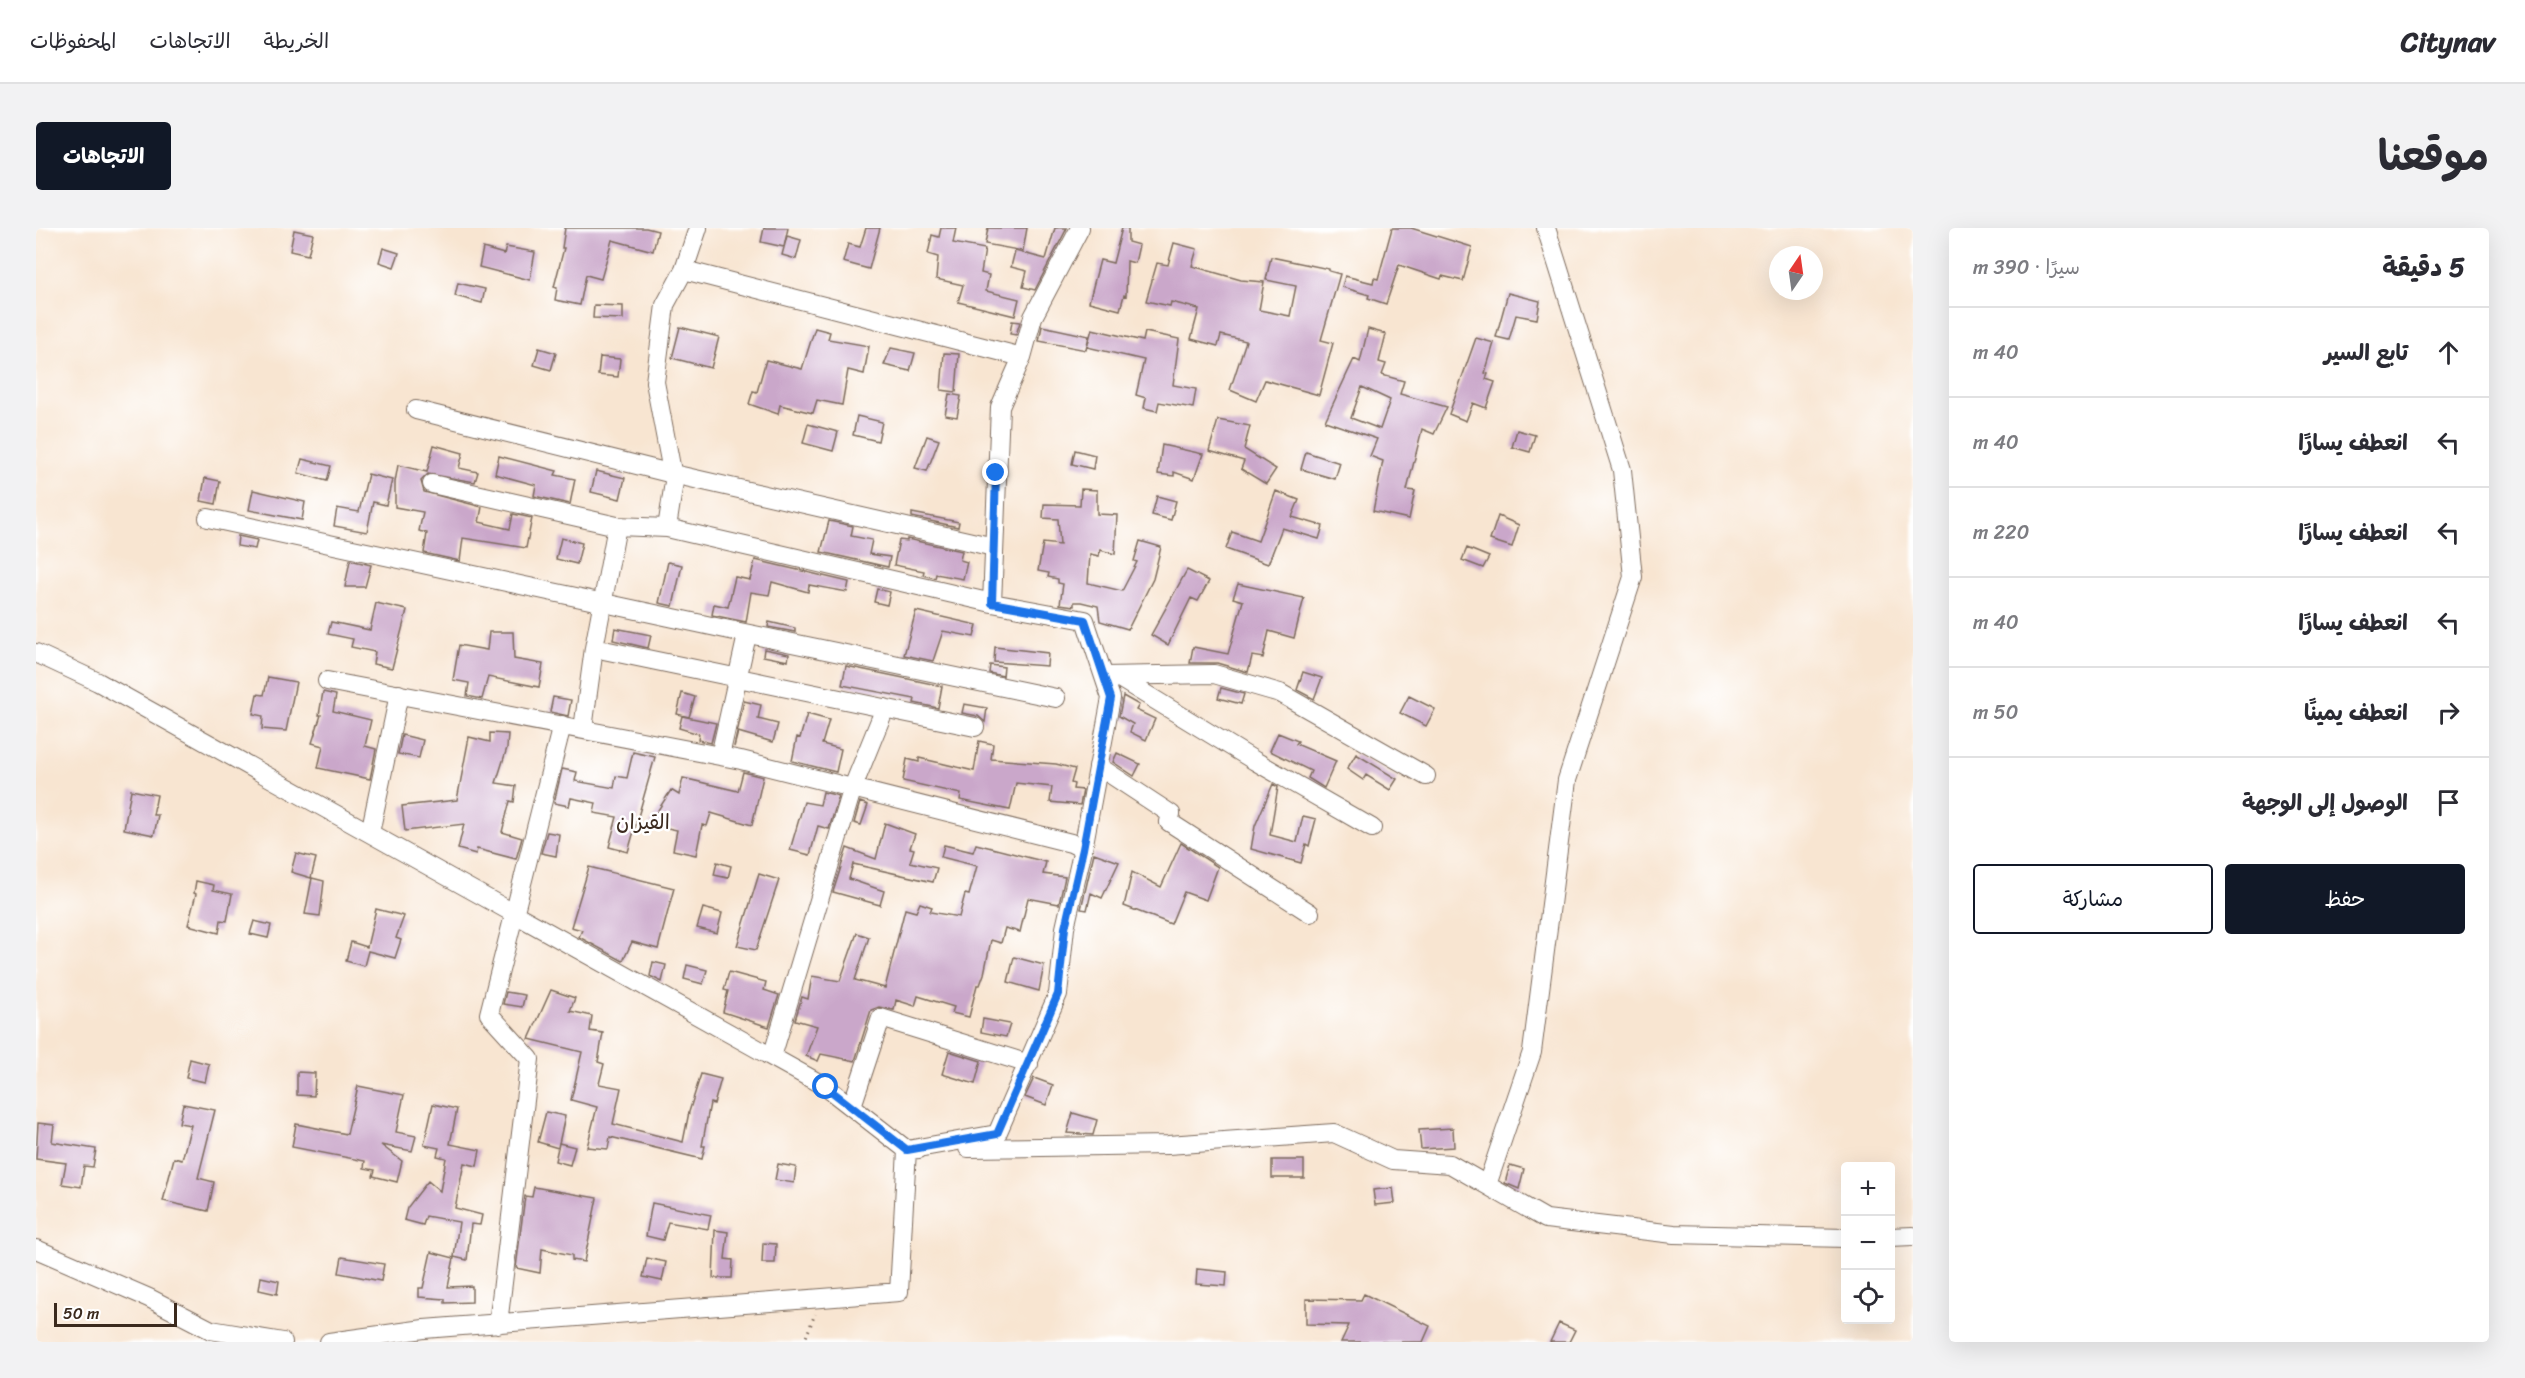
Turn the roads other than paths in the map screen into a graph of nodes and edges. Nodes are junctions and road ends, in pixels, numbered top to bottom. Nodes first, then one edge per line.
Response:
1 (698, 228) edge
2 (1080, 228) edge
3 (1546, 228) edge
4 (684, 270) junction
5 (1022, 357) junction
6 (416, 410) dead end
7 (673, 474) junction
8 (432, 484) dead end
9 (208, 518) dead end
10 (617, 526) junction
11 (667, 528) junction
12 (994, 547) junction
13 (602, 601) junction
14 (992, 603) junction
15 (747, 635) junction
16 (594, 648) junction
17 (36, 653) edge
18 (1110, 676) junction
19 (739, 679) junction
20 (327, 681) dead end
21 (399, 694) junction
22 (1056, 698) dead end
23 (885, 708) junction
24 (562, 725) junction
25 (975, 727) dead end
26 (583, 729) junction
27 (720, 756) junction
28 (1098, 766) junction
29 (1426, 776) dead end
30 (853, 787) junction
31 (1372, 828) dead end
32 (370, 833) junction
33 (1083, 849) junction
34 (1310, 913) dead end
35 (515, 914) junction
36 (772, 1057) junction
37 (1029, 1064) junction
38 (852, 1106) junction
39 (907, 1150) junction
40 (1488, 1185) junction
41 (1913, 1236) edge
42 (1895, 1237) edge
43 (1841, 1238) edge
44 (36, 1249) edge
45 (498, 1324) junction
46 (283, 1342) edge
47 (328, 1342) edge

1 - 4 street
2 - 5 street
3 - 40 street
4 - 5 street
4 - 7 street
5 - 12 street
6 - 7 street
7 - 11 street
7 - 12 street
8 - 10 street
9 - 13 street
10 - 11 street
10 - 13 street
11 - 14 street
12 - 14 street
13 - 15 street
13 - 16 street
14 - 18 street
15 - 19 street
15 - 22 street
16 - 19 street
16 - 26 street
17 - 32 street
18 - 28 street
18 - 29 street
18 - 31 street
19 - 23 street
19 - 27 street
20 - 21 street
21 - 24 street
21 - 32 street
23 - 25 street
23 - 30 street
24 - 26 street
24 - 35 street
26 - 27 street
27 - 30 street
28 - 33 street
28 - 34 street
30 - 33 street
30 - 36 street
32 - 35 street
33 - 37 street
35 - 36 street
35 - 45 street
36 - 38 street
37 - 38 street
37 - 39 street
38 - 39 street
39 - 40 street
39 - 45 street
40 - 43 street
41 - 42 street
44 - 46 street
45 - 47 street

